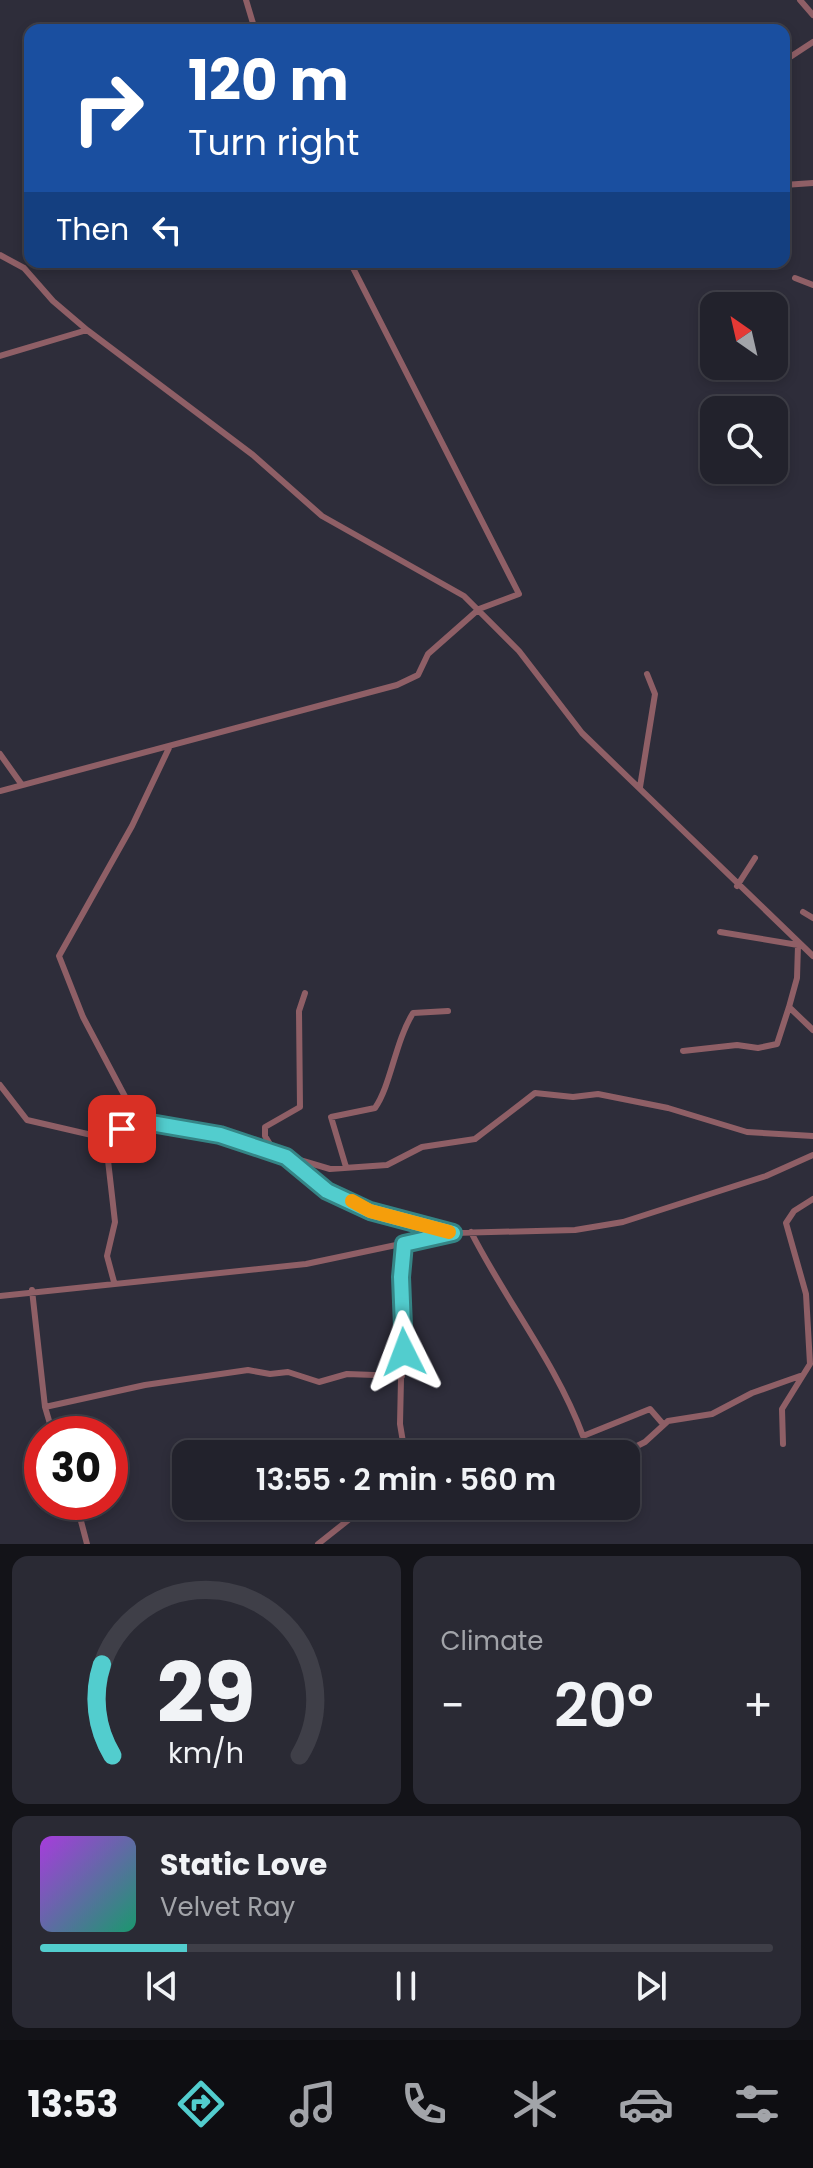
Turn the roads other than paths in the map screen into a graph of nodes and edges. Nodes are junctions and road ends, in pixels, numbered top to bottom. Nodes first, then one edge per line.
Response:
1 (246, 0) edge
2 (800, 0) edge
3 (813, 15) edge
4 (253, 24) edge
5 (813, 42) edge
6 (790, 57) edge
7 (813, 183) edge
8 (790, 185) edge
9 (0, 255) edge
10 (353, 268) edge
11 (795, 278) dead end
12 (813, 285) edge
13 (87, 330) junction
14 (0, 356) edge
15 (479, 609) junction
16 (647, 674) dead end
17 (169, 748) junction
18 (0, 754) edge
19 (22, 785) junction
20 (640, 787) junction
21 (0, 791) edge
22 (755, 858) dead end
23 (737, 886) junction
24 (803, 912) dead end
25 (813, 918) edge
26 (720, 932) dead end
27 (798, 945) junction
28 (812, 953) edge
29 (305, 993) dead end
30 (789, 1007) junction
31 (448, 1011) dead end
32 (813, 1030) edge
33 (683, 1051) dead end
34 (0, 1085) edge
35 (139, 1123) junction
36 (105, 1134) junction
37 (813, 1136) edge
38 (276, 1154) junction
39 (813, 1155) edge
40 (286, 1157) junction
41 (346, 1167) junction
42 (813, 1199) edge
43 (471, 1232) junction
44 (453, 1233) junction
45 (404, 1244) junction
46 (114, 1282) junction
47 (32, 1290) junction
48 (0, 1296) edge
49 (812, 1364) edge
50 (402, 1376) junction
51 (802, 1376) junction
52 (45, 1407) junction
53 (48, 1416) edge
54 (663, 1424) junction
55 (403, 1440) edge
56 (640, 1444) edge
57 (783, 1444) dead end
58 (81, 1520) edge
59 (348, 1520) edge
60 (87, 1544) edge
61 (318, 1544) edge

1 - 4 street
2 - 3 street
5 - 6 street
7 - 8 street
9 - 13 street
10 - 15 street
11 - 12 street
13 - 14 street
13 - 15 street
15 - 17 street
15 - 20 street
16 - 20 street
17 - 19 street
17 - 35 street
18 - 19 street
19 - 21 street
20 - 23 street
22 - 23 street
23 - 27 street
24 - 25 street
26 - 27 street
27 - 28 street
27 - 30 street
29 - 38 street
30 - 32 street
30 - 33 street
31 - 41 street
34 - 36 street
35 - 36 street
35 - 38 street
36 - 46 street
37 - 41 street
38 - 40 street
39 - 43 street
40 - 41 street
40 - 44 street
42 - 49 street
43 - 44 street
43 - 54 street
44 - 45 street
45 - 46 street
45 - 50 street
46 - 47 street
47 - 48 street
47 - 52 street
49 - 51 street
50 - 52 street
50 - 55 street
51 - 54 street
51 - 57 street
52 - 53 street
54 - 56 street
58 - 60 street
59 - 61 street

